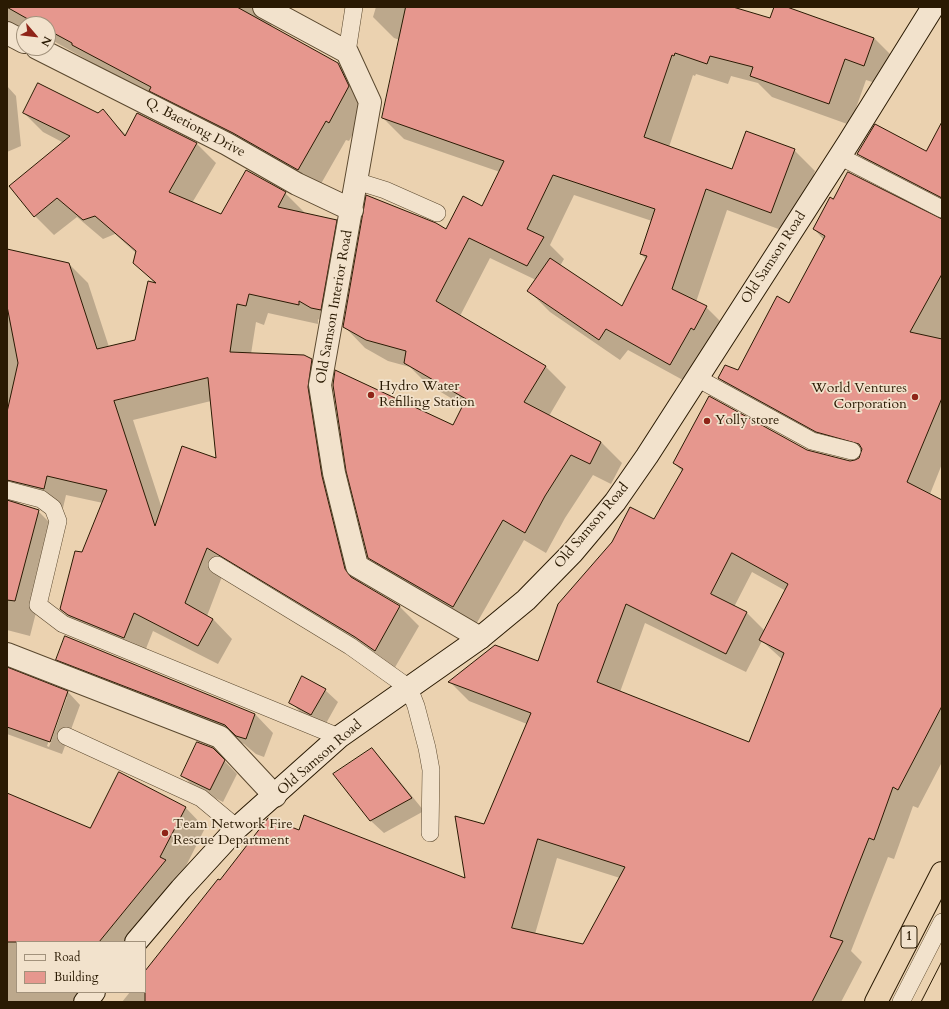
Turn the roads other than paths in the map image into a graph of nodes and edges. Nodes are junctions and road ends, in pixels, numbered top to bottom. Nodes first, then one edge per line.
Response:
1 (264, 7) edge
2 (354, 7) edge
3 (933, 7) edge
4 (7, 33) edge
5 (16, 38) edge
6 (347, 52) junction
7 (53, 56) edge
8 (840, 156) junction
9 (356, 181) junction
10 (942, 209) edge
11 (352, 210) junction
12 (437, 213) dead end
13 (697, 378) junction
14 (852, 451) dead end
15 (7, 490) edge
16 (217, 565) dead end
17 (480, 638) junction
18 (7, 654) edge
19 (409, 688) junction
20 (66, 736) dead end
21 (339, 737) junction
22 (274, 796) junction
23 (237, 828) junction
24 (430, 833) dead end
25 (942, 872) edge
26 (942, 922) edge
27 (137, 941) edge
28 (93, 993) edge
29 (85, 1002) edge
30 (876, 1002) edge
31 (901, 1002) edge

1 - 6 street
2 - 6 lane
3 - 8 street, Old Samson Road
4 - 5 street
6 - 9 street, Old Samson Interior Road
7 - 11 street, Q. Baetiong Drive
8 - 10 lane
8 - 13 street, Old Samson Road
9 - 11 street, Old Samson Interior Road
9 - 12 lane
11 - 17 street, Old Samson Interior Road
13 - 14 lane
13 - 17 street, Old Samson Road
15 - 21 lane
16 - 19 lane
17 - 19 street, Old Samson Road
18 - 22 street
19 - 21 street, Old Samson Road
19 - 24 lane
20 - 23 lane
21 - 22 street, Old Samson Road
22 - 23 street, Old Samson Road
23 - 27 street, Old Samson Road
25 - 30 highway, 1
26 - 31 lane
28 - 29 street

